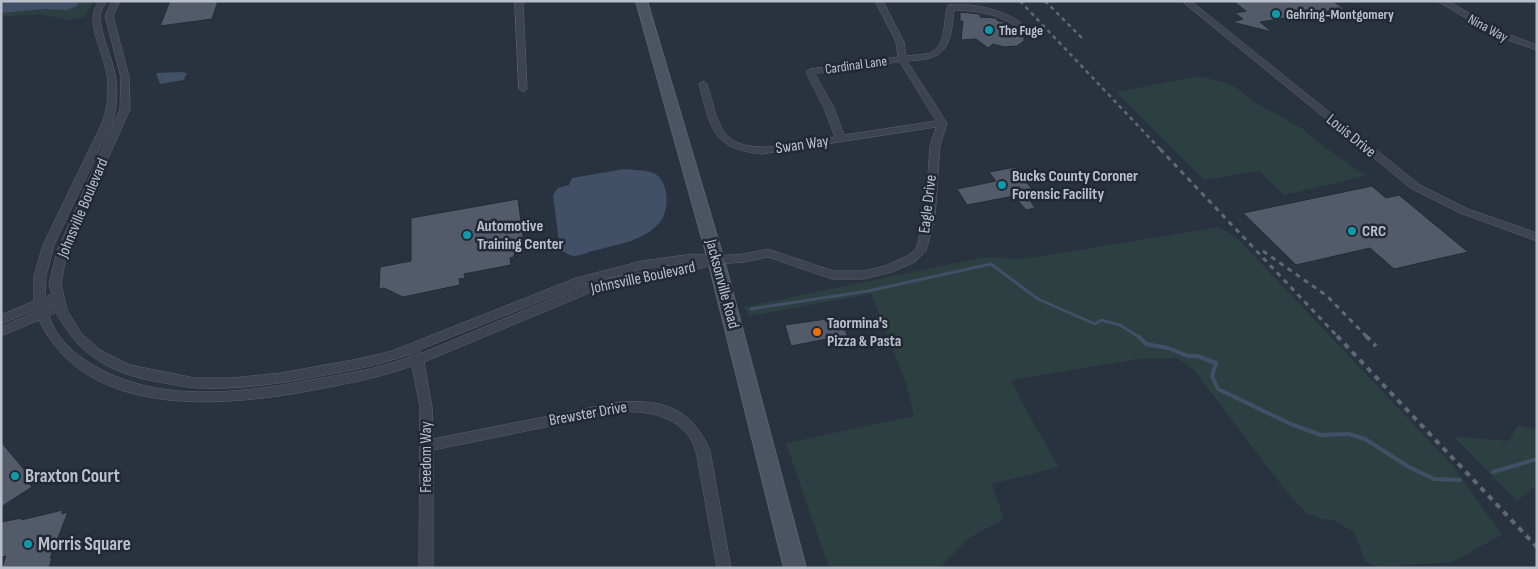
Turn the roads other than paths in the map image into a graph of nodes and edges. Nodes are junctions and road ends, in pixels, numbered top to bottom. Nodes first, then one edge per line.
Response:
1 (103, 1) edge
2 (116, 1) edge
3 (519, 1) edge
4 (642, 1) edge
5 (879, 1) edge
6 (1186, 1) edge
7 (1442, 1) edge
8 (1018, 24) dead end
9 (1537, 48) edge
10 (902, 59) junction
11 (703, 84) dead end
12 (523, 89) dead end
13 (942, 123) junction
14 (841, 139) junction
15 (1537, 237) edge
16 (716, 260) junction
17 (59, 301) junction
18 (41, 308) junction
19 (1, 320) edge
20 (1, 332) edge
21 (416, 354) junction
22 (426, 446) junction
23 (426, 568) edge
24 (724, 568) edge
25 (796, 568) edge

1 - 18 street, Johnsville Boulevard
2 - 17 street, Johnsville Boulevard
3 - 12 street
4 - 16 main road, Jacksonville Road
5 - 10 street
6 - 15 street, Louis Drive
7 - 9 street, Nina Way
8 - 10 street, Cardinal Lane
10 - 13 street
10 - 14 street, Cardinal Lane
11 - 14 street, Swan Way
13 - 14 street, Swan Way
13 - 16 street, Eagle Drive
16 - 21 street, Johnsville Boulevard
16 - 25 main road, Jacksonville Road
17 - 18 street
17 - 21 street, Johnsville Boulevard
18 - 19 street
18 - 20 street
18 - 21 street, Johnsville Boulevard
21 - 22 street, Freedom Way
22 - 23 street, Freedom Way
22 - 24 street, Brewster Drive

